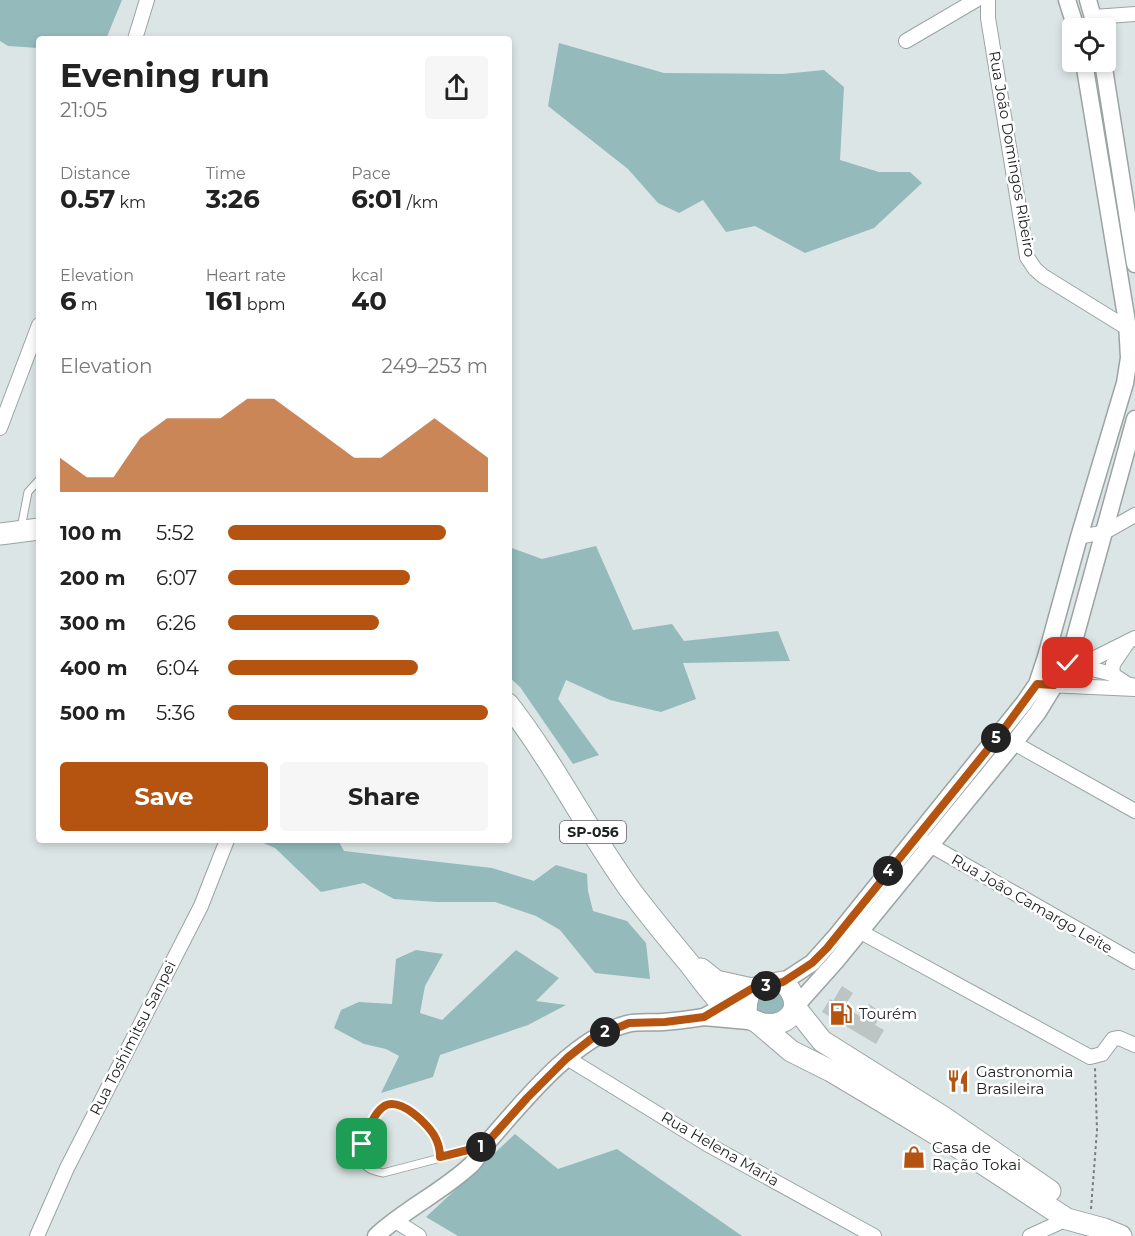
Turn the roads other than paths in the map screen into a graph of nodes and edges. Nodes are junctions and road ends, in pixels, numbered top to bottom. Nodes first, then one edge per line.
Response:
1 (147, 0) edge
2 (976, 0) edge
3 (988, 0) edge
4 (1068, 0) edge
5 (1088, 0) edge
6 (1135, 14) edge
7 (1073, 18) edge
8 (1093, 18) edge
9 (1116, 18) edge
10 (136, 36) edge
11 (906, 41) dead end
12 (1086, 72) edge
13 (1105, 72) edge
14 (1135, 264) edge
15 (1127, 328) junction
16 (36, 333) edge
17 (1130, 383) edge
18 (1135, 419) edge
19 (0, 428) edge
20 (36, 483) edge
21 (1135, 515) edge
22 (20, 531) edge
23 (1105, 532) junction
24 (1079, 537) junction
25 (1132, 639) edge
26 (1046, 657) junction
27 (1075, 664) junction
28 (1112, 674) junction
29 (1037, 684) junction
30 (1054, 685) junction
31 (1135, 688) edge
32 (512, 709) edge
33 (1014, 743) junction
34 (1135, 811) edge
35 (923, 841) junction
36 (226, 843) edge
37 (860, 931) junction
38 (683, 957) junction
39 (1135, 962) edge
40 (783, 982) junction
41 (752, 989) junction
42 (724, 1006) junction
43 (795, 1007) junction
44 (704, 1017) junction
45 (752, 1019) junction
46 (1135, 1045) edge
47 (567, 1058) junction
48 (484, 1146) junction
49 (440, 1157) junction
50 (1067, 1219) junction
51 (394, 1220) junction
52 (1105, 1228) edge
53 (412, 1234) edge
54 (37, 1236) edge
55 (376, 1236) edge
56 (874, 1236) edge
57 (1030, 1236) edge

1 - 10 street
2 - 11 street
3 - 15 street, Rua João Domingos Ribeiro
4 - 7 street
5 - 8 street
6 - 9 street
12 - 15 street
13 - 14 street
15 - 17 street
16 - 19 street
17 - 24 street
18 - 23 street
20 - 22 lane
21 - 23 street
23 - 24 street
23 - 27 street
24 - 26 street
25 - 27 street
25 - 28 street
26 - 27 street
26 - 29 street
27 - 28 street
27 - 30 street
28 - 31 street
29 - 30 street
29 - 35 street
30 - 31 street
30 - 33 street
32 - 38 main road, SP-056
33 - 34 street
33 - 35 street
35 - 37 street
35 - 39 street, Rua João Camargo Leite
35 - 40 street
36 - 54 street, Rua Toshimitsu Sanpei
37 - 43 street
37 - 46 street
38 - 41 main road
38 - 42 main road, SP-056
40 - 41 main road
40 - 43 main road
41 - 42 street
41 - 45 main road
42 - 44 street
42 - 45 main road, SP-056
43 - 45 main road
43 - 52 main road
44 - 45 street
44 - 47 street
45 - 50 main road, SP-056
47 - 48 street
47 - 56 street, Rua Helena Maria
48 - 49 lane
48 - 51 street
49 - 49 lane
50 - 52 main road, SP-056
50 - 57 street
51 - 53 street
51 - 55 street

